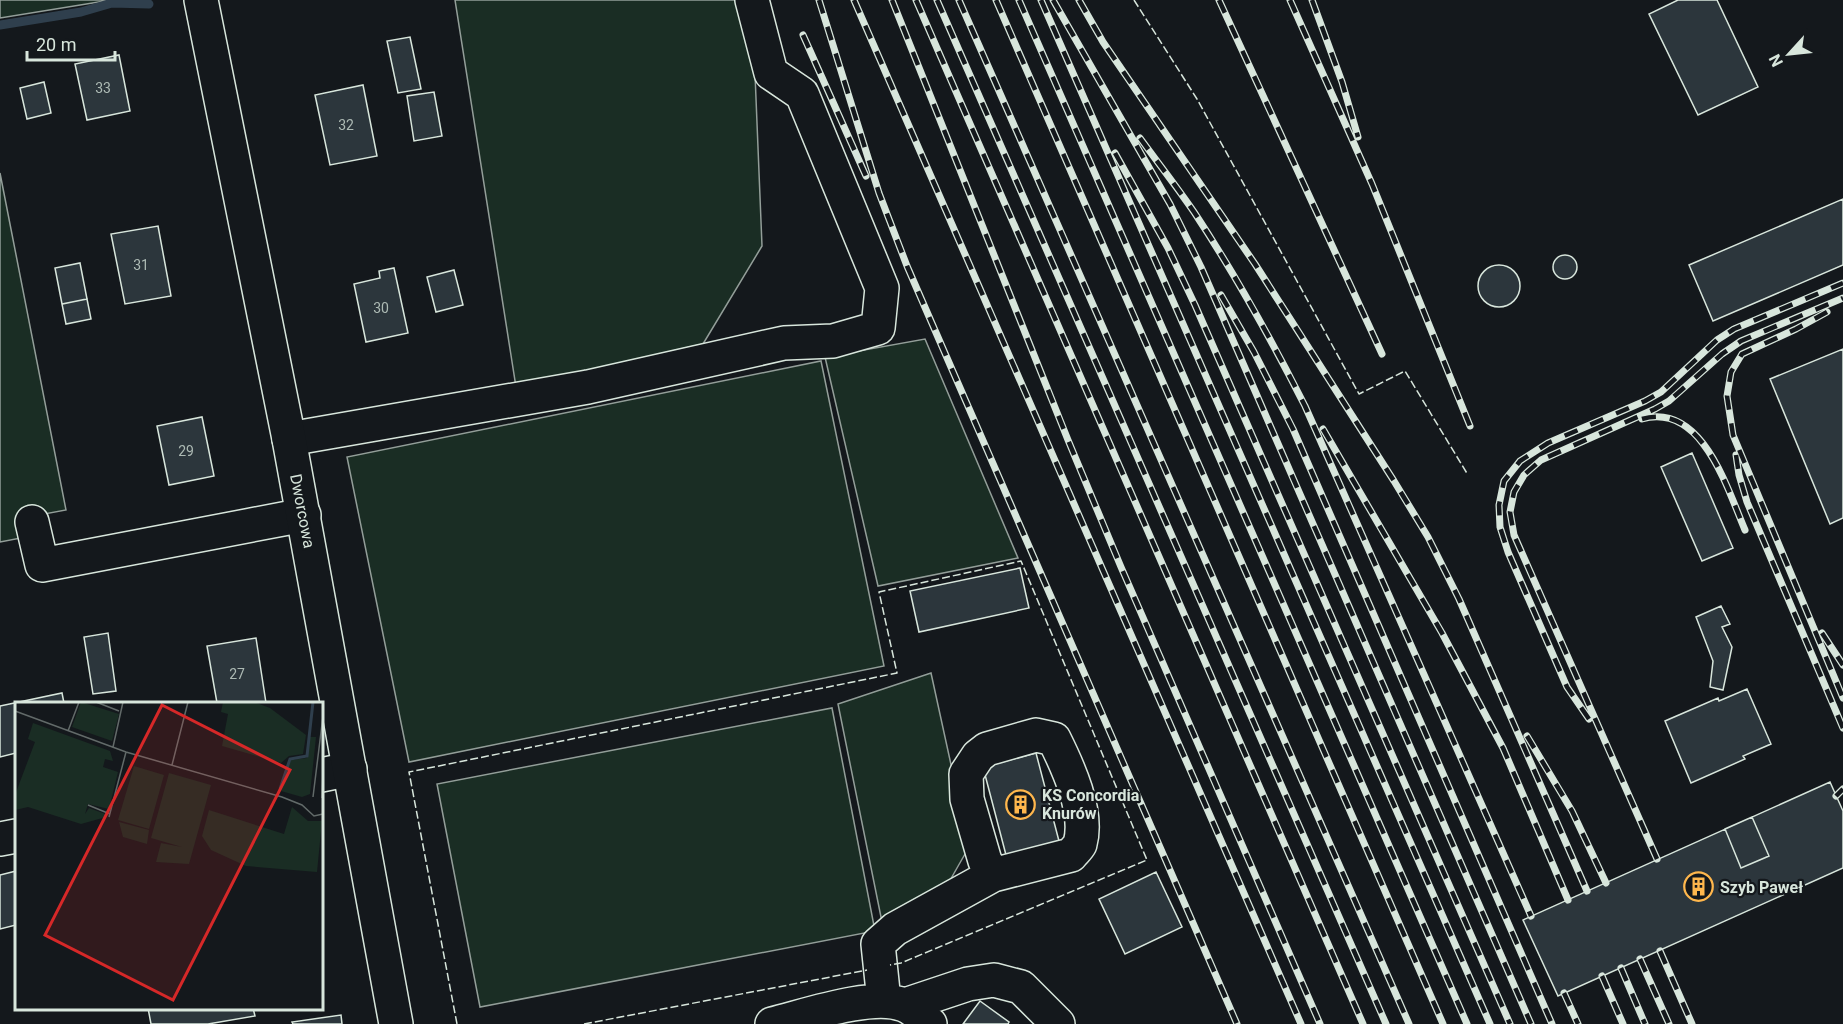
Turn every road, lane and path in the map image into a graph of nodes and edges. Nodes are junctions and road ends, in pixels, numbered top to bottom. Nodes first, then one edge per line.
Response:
1 (201, 0) edge
2 (752, 0) edge
3 (289, 439) junction
4 (304, 515) junction
5 (32, 522) dead end
6 (336, 772) edge
7 (15, 836) edge
8 (0, 839) edge
9 (993, 875) dead end
10 (888, 1011) edge
11 (396, 1024) edge
12 (772, 1024) edge
13 (1058, 1024) edge

1 - 3 main road, Dworcowa
2 - 3 main road
3 - 4 main road, Dworcowa
4 - 5 main road
4 - 6 main road, Dworcowa
6 - 11 main road, Dworcowa
7 - 8 main road
9 - 10 main road
10 - 12 main road
10 - 13 main road

